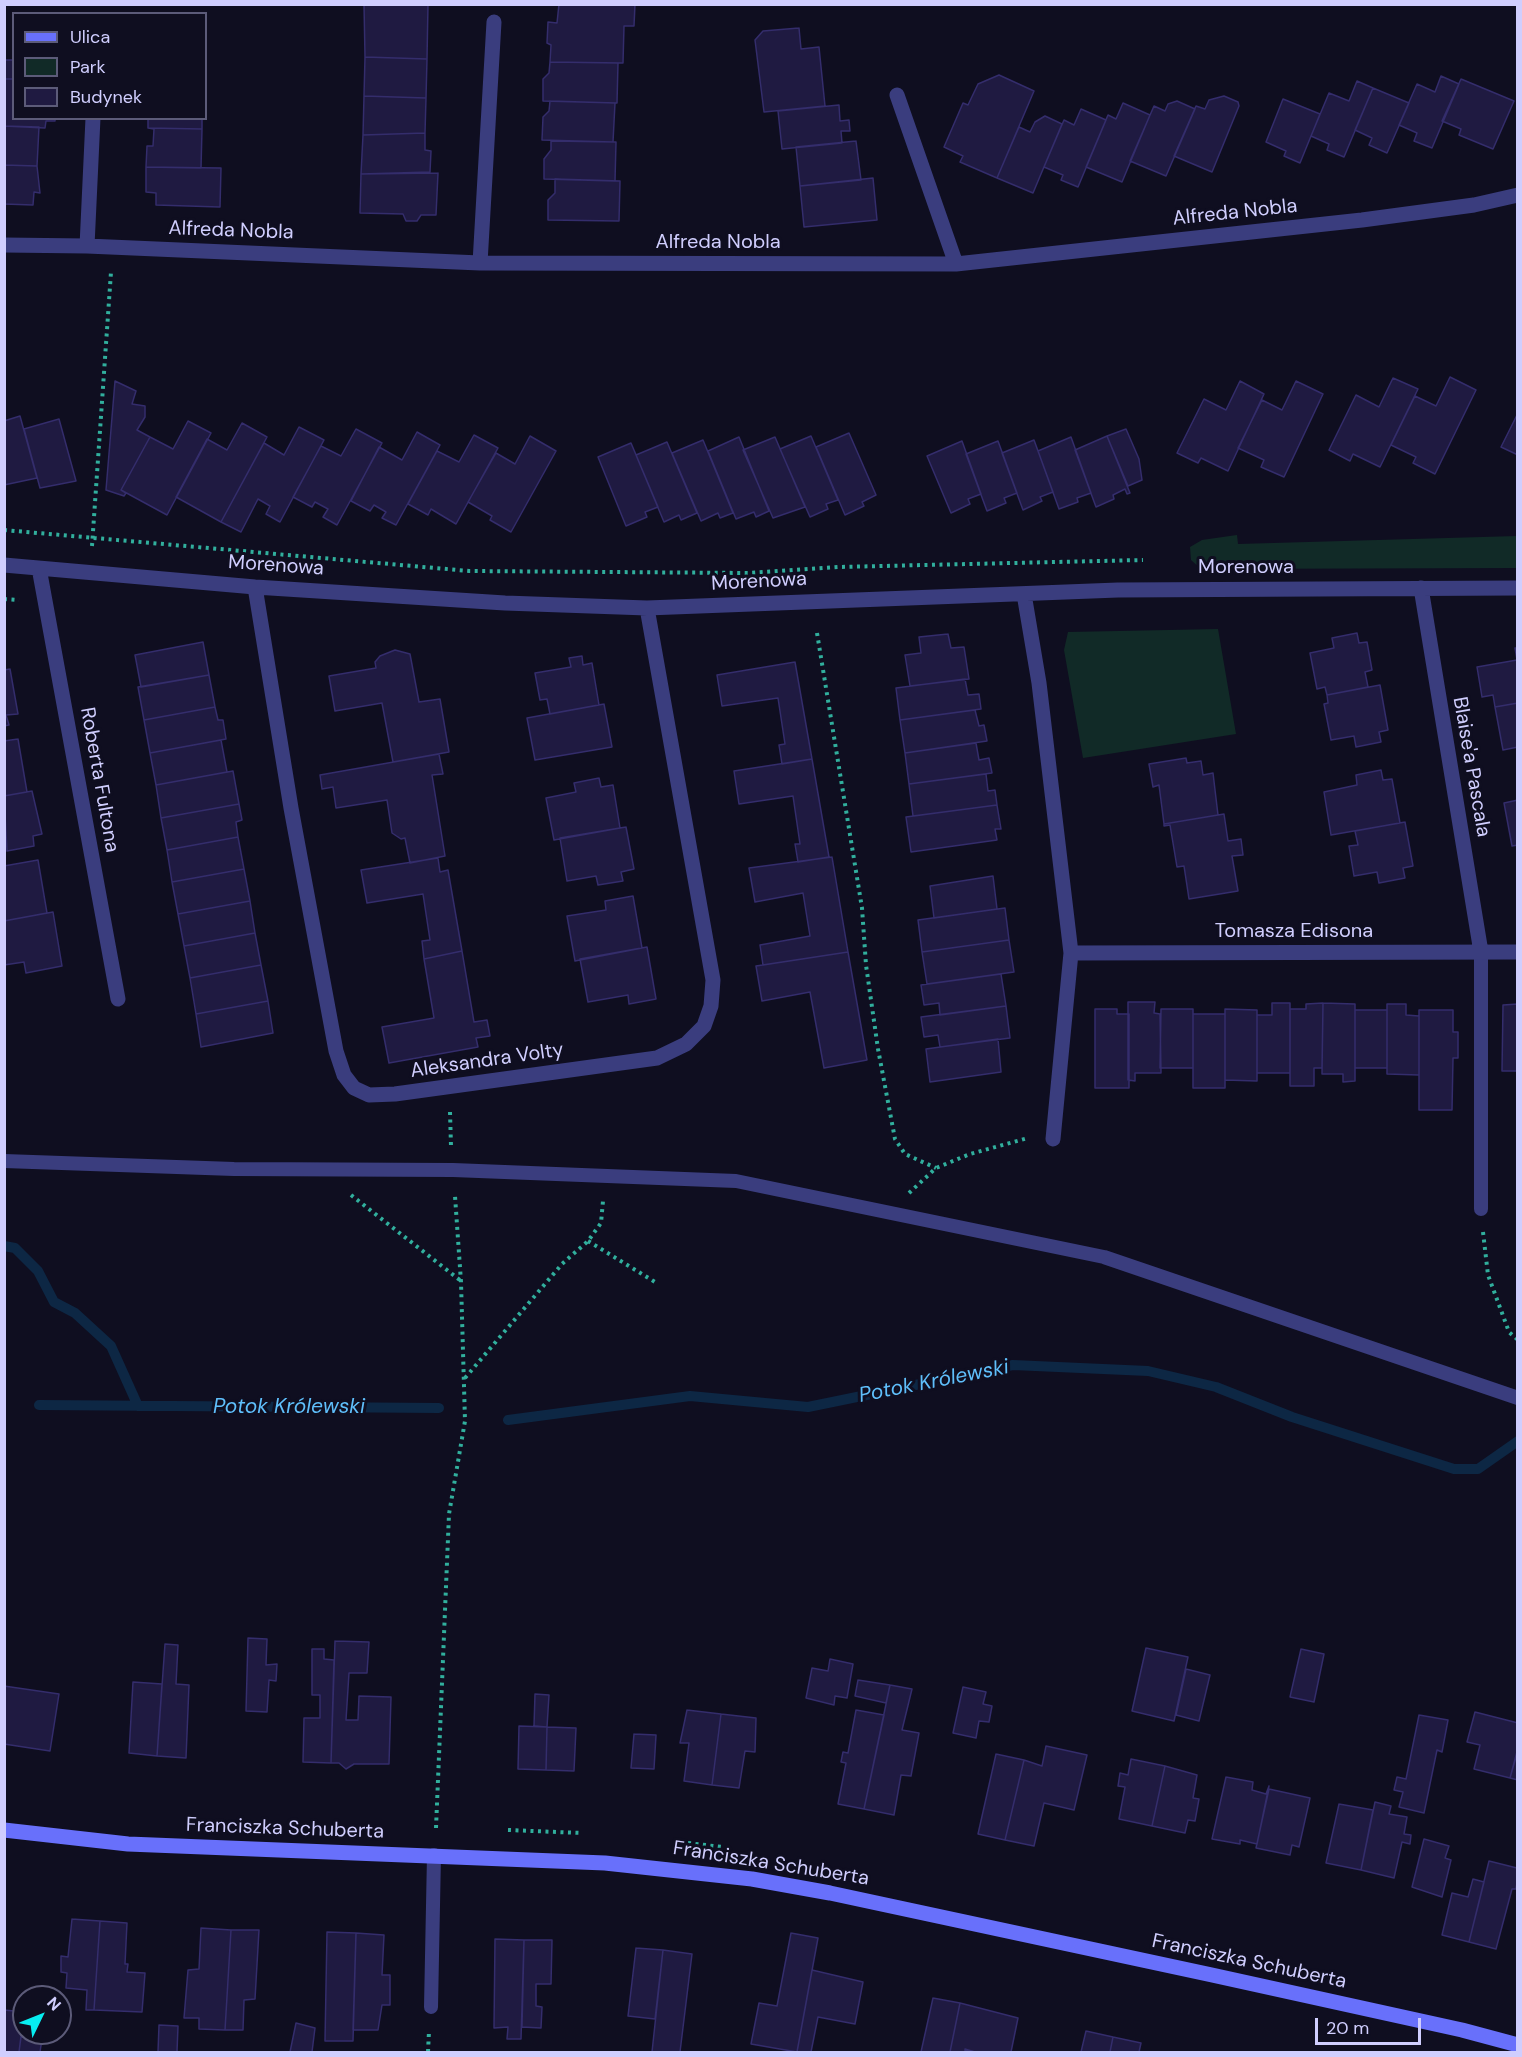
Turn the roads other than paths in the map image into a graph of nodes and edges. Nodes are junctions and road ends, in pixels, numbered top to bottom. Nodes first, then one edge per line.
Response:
1 (494, 22) dead end
2 (897, 95) dead end
3 (93, 120) edge
4 (1518, 195) edge
5 (4, 245) edge
6 (87, 246) junction
7 (480, 263) junction
8 (956, 264) junction
9 (4, 565) edge
10 (39, 568) junction
11 (255, 587) junction
12 (1421, 588) junction
13 (1518, 588) edge
14 (1024, 594) junction
15 (648, 608) junction
16 (1481, 952) junction
17 (1518, 952) edge
18 (1071, 953) junction
19 (118, 999) dead end
20 (1053, 1139) road end
21 (4, 1161) edge
22 (1480, 1209) road end
23 (1518, 1398) edge
24 (4, 1830) edge
25 (434, 1855) junction
26 (431, 2007) dead end
27 (1518, 2045) edge

1 - 7 street
2 - 8 street
3 - 6 street
4 - 8 street, Alfreda Nobla
5 - 6 street, Alfreda Nobla
6 - 7 street, Alfreda Nobla
7 - 8 street, Alfreda Nobla
9 - 10 street, Morenowa
10 - 11 street, Morenowa
10 - 19 street, Roberta Fultona
11 - 15 street, Morenowa
11 - 15 street, Aleksandra Volty
12 - 13 street, Morenowa
12 - 14 street, Morenowa
12 - 16 street, Blaise'a Pascala
14 - 15 street, Morenowa
14 - 18 street
16 - 17 street, Tomasza Edisona
16 - 18 street, Tomasza Edisona
16 - 22 lane
18 - 20 street
21 - 23 lane
24 - 25 main road, Franciszka Schuberta
25 - 26 lane
25 - 27 main road, Franciszka Schuberta

